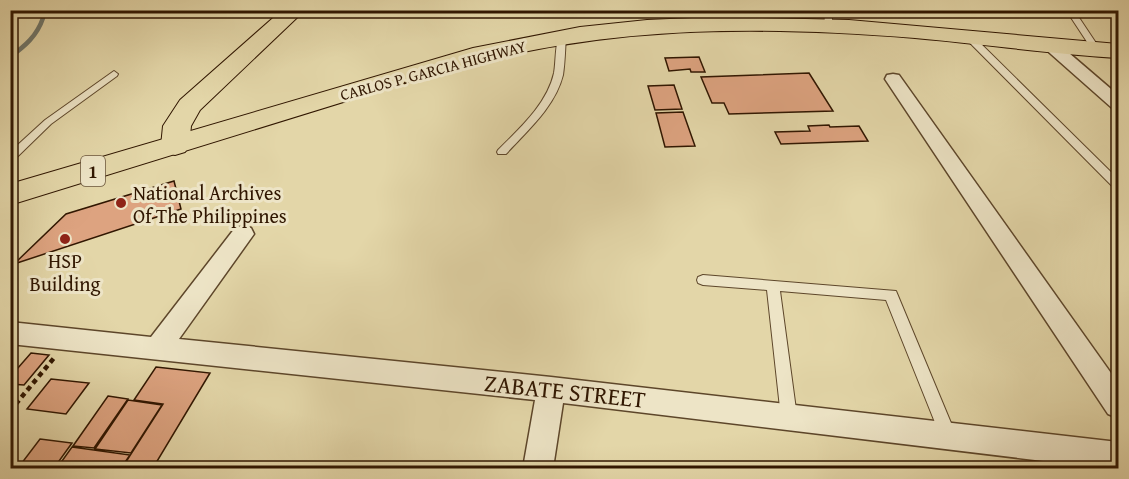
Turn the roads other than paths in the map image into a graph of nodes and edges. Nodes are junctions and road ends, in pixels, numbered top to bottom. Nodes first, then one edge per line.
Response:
1 (295, 10) edge
2 (1070, 10) edge
3 (829, 17) edge
4 (562, 37) junction
5 (969, 37) junction
6 (1049, 44) junction
7 (1107, 50) edge
8 (114, 74) dead end
9 (893, 79) dead end
10 (1119, 104) edge
11 (175, 146) junction
12 (502, 153) dead end
13 (10, 158) edge
14 (1119, 185) edge
15 (10, 195) edge
16 (243, 234) dead end
17 (703, 280) dead end
18 (773, 286) junction
19 (10, 333) edge
20 (157, 349) junction
21 (551, 389) junction
22 (1119, 405) edge
23 (789, 417) junction
24 (948, 435) junction
25 (1119, 456) edge
26 (538, 468) edge

1 - 11 main road
2 - 7 lane
3 - 4 main road, CARLOS P. GARCIA HIGHWAY / 1
3 - 5 main road, CARLOS P. GARCIA HIGHWAY / 1
4 - 11 main road, CARLOS P. GARCIA HIGHWAY / 1
4 - 12 lane
5 - 6 main road, CARLOS P. GARCIA HIGHWAY / 1
5 - 14 lane
6 - 7 main road, CARLOS P. GARCIA HIGHWAY / 1
6 - 10 street
8 - 13 lane
9 - 22 street
11 - 15 main road, CARLOS P. GARCIA HIGHWAY / 1
16 - 20 street
17 - 18 lane
18 - 23 lane
18 - 24 lane
19 - 20 street, ZABATE STREET
20 - 21 street, ZABATE STREET
21 - 23 street, ZABATE STREET
21 - 26 street
23 - 24 street, ZABATE STREET
24 - 25 street, ZABATE STREET

